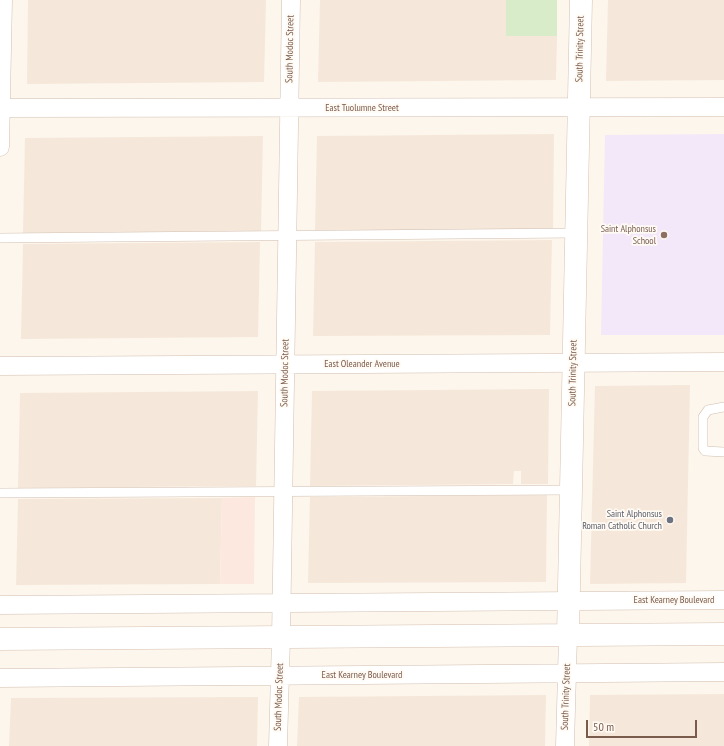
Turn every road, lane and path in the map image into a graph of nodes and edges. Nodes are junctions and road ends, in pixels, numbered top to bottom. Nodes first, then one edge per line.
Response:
1 (3, 0) edge
2 (291, 0) edge
3 (580, 0) edge
4 (578, 107) junction
5 (724, 107) edge
6 (0, 108) edge
7 (290, 108) junction
8 (0, 147) edge
9 (576, 233) junction
10 (288, 237) junction
11 (0, 238) edge
12 (724, 362) edge
13 (573, 363) junction
14 (286, 364) junction
15 (0, 366) edge
16 (724, 408) edge
17 (724, 452) edge
18 (571, 490) junction
19 (284, 492) junction
20 (0, 493) edge
21 (724, 600) edge
22 (569, 601) junction
23 (282, 603) junction
24 (0, 604) edge
25 (724, 634) edge
26 (568, 636) junction
27 (281, 638) junction
28 (0, 639) edge
29 (724, 672) edge
30 (567, 673) junction
31 (280, 676) junction
32 (0, 678) edge
33 (278, 746) edge
34 (565, 746) edge

1 - 6 street
2 - 7 street, South Modoc Street
3 - 4 main road, South Trinity Street
4 - 5 street, East Tuolumne Street
4 - 7 street, East Tuolumne Street
4 - 9 main road, South Trinity Street
6 - 7 street, East Tuolumne Street
6 - 8 street
7 - 10 street, South Modoc Street
9 - 10 lane
9 - 13 main road, South Trinity Street
10 - 11 lane
10 - 14 street, South Modoc Street
12 - 13 street, East Oleander Avenue
13 - 14 street, East Oleander Avenue
13 - 18 main road, South Trinity Street
14 - 15 street, East Oleander Avenue
14 - 19 street, South Modoc Street
16 - 17 lane
18 - 19 lane
18 - 22 main road, South Trinity Street
19 - 20 lane
19 - 23 street, South Modoc Street
21 - 22 street, East Kearney Boulevard
22 - 23 street, East Kearney Boulevard
22 - 26 main road, South Trinity Street
23 - 24 street, East Kearney Boulevard
23 - 27 street, South Modoc Street
25 - 26 main road
26 - 27 main road
26 - 30 street, South Trinity Street
27 - 28 main road
27 - 31 street, South Modoc Street
29 - 30 street, East Kearney Boulevard
30 - 31 street, East Kearney Boulevard
30 - 34 street, South Trinity Street
31 - 32 street, East Kearney Boulevard
31 - 33 street, South Modoc Street

